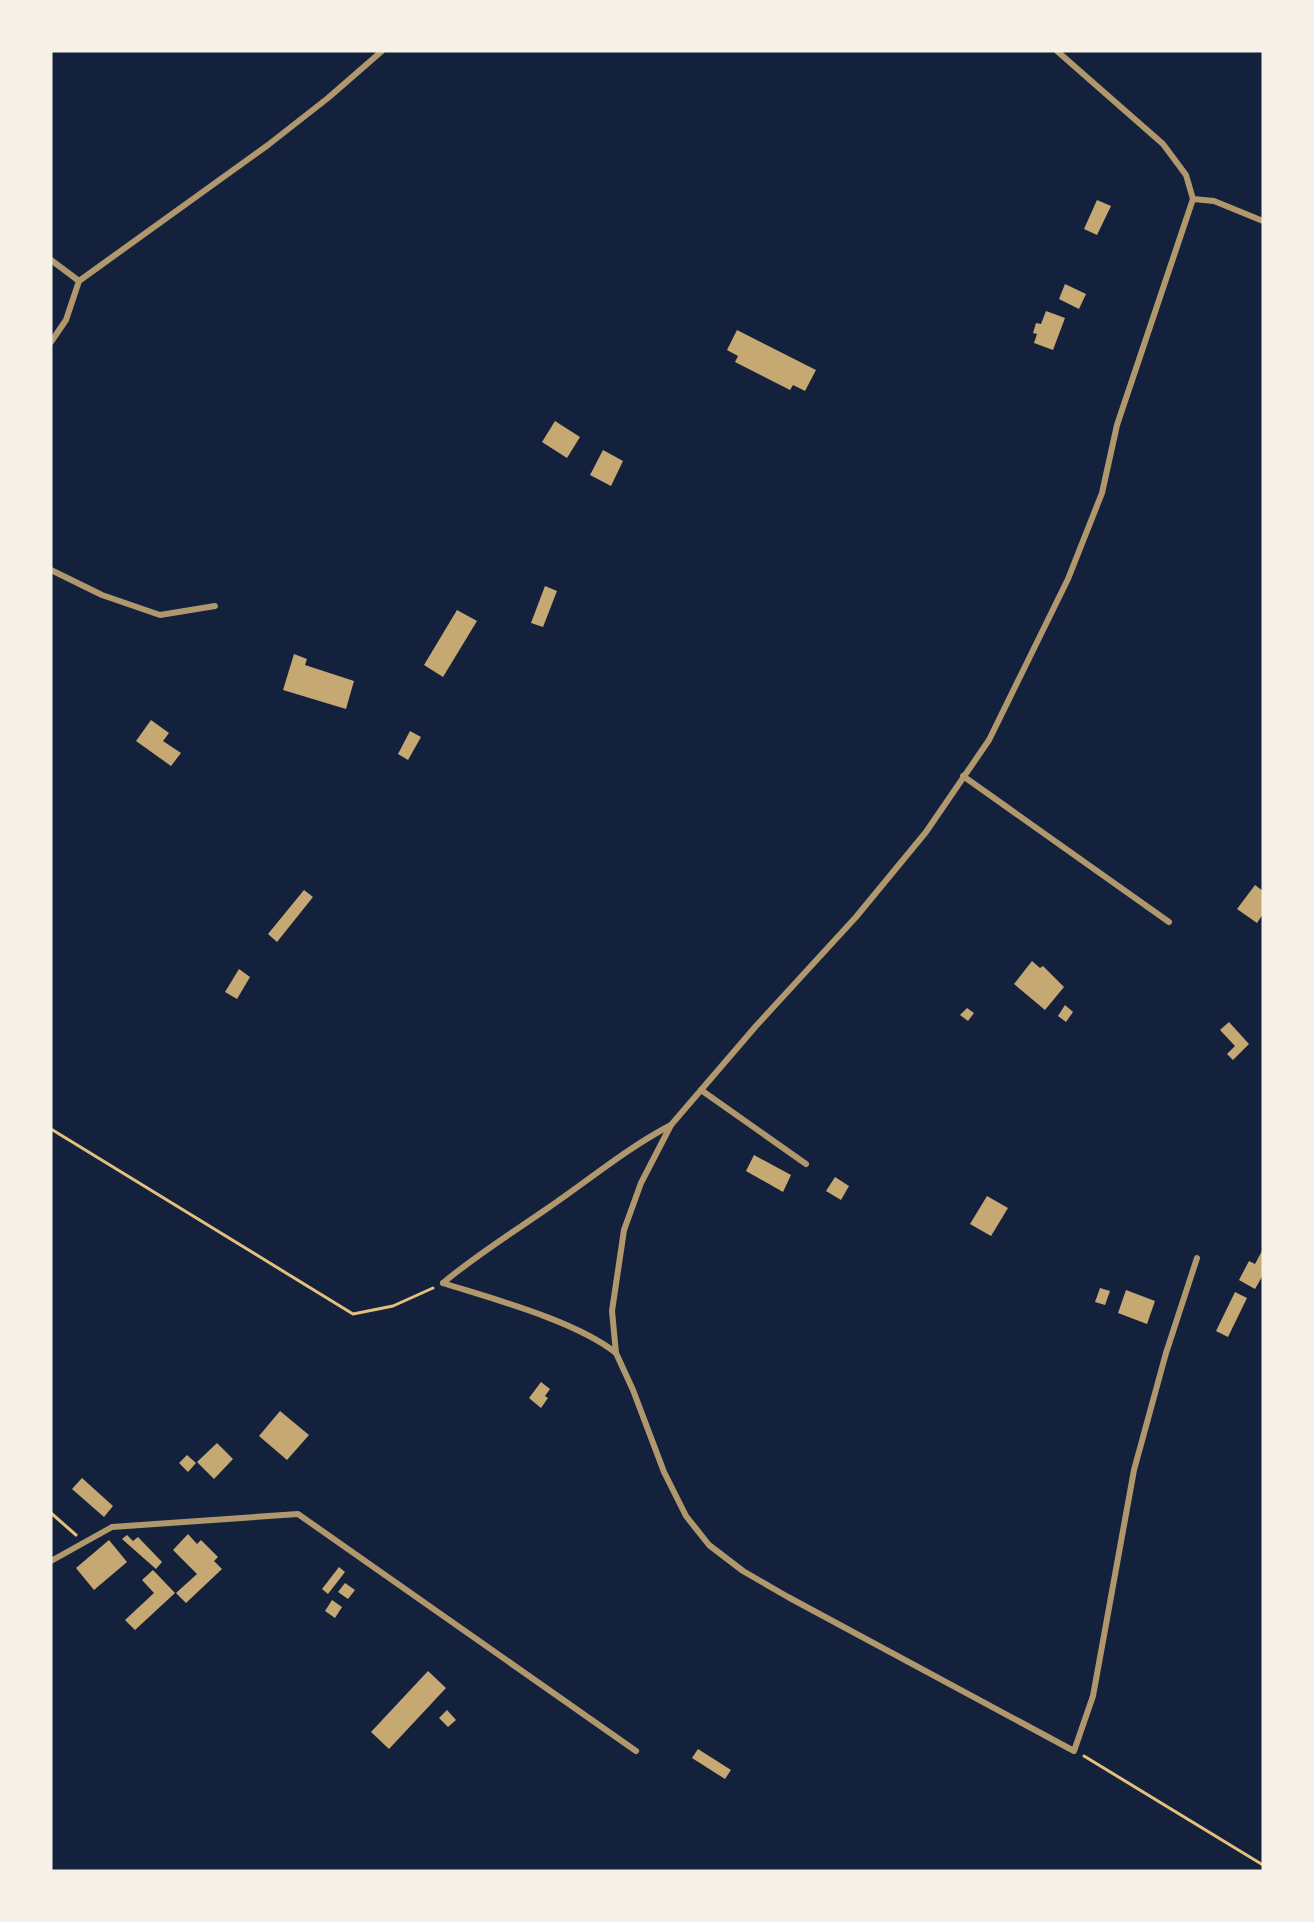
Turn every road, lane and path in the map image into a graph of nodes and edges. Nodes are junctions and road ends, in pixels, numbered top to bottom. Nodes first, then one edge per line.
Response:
1 (382, 51) edge
2 (1057, 51) edge
3 (1193, 200) junction
4 (1263, 222) edge
5 (51, 260) edge
6 (79, 281) junction
7 (51, 342) edge
8 (51, 570) edge
9 (215, 606) dead end
10 (963, 777) junction
11 (1169, 921) dead end
12 (701, 1090) junction
13 (671, 1125) junction
14 (51, 1129) edge
15 (806, 1164) dead end
16 (1197, 1258) dead end
17 (443, 1283) junction
18 (616, 1353) junction
19 (51, 1513) edge
20 (84, 1542) junction
21 (51, 1561) edge
22 (636, 1751) dead end
23 (1074, 1751) junction
24 (1263, 1865) edge

1 - 6 street
2 - 3 street
3 - 4 street
3 - 10 street
5 - 6 street
6 - 7 street
8 - 9 street
10 - 11 street
10 - 12 street
12 - 13 street
12 - 15 street
13 - 17 street
13 - 18 street
14 - 17 path
16 - 23 street
17 - 18 street
18 - 23 street
19 - 20 path
20 - 21 street
20 - 22 street
23 - 24 path

